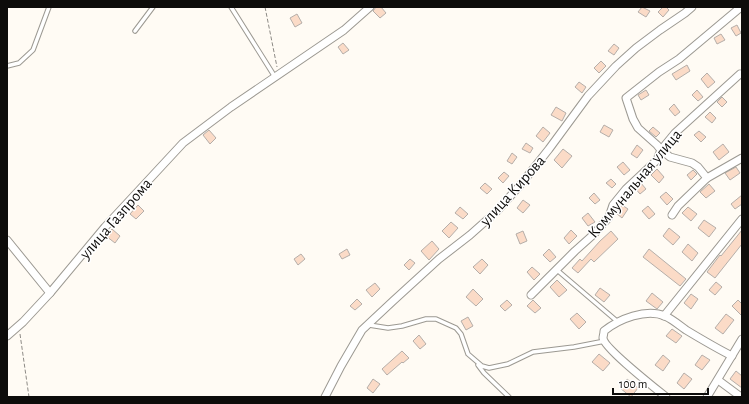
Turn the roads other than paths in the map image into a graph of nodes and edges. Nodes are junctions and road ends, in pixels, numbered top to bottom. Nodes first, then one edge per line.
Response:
1 (48, 7) edge
2 (153, 7) edge
3 (231, 7) edge
4 (370, 7) edge
5 (692, 7) edge
6 (741, 7) edge
7 (135, 31) dead end
8 (7, 66) edge
9 (740, 74) dead end
10 (278, 77) junction
11 (661, 150) junction
12 (742, 158) edge
13 (707, 178) junction
14 (672, 214) dead end
15 (742, 219) edge
16 (7, 240) edge
17 (557, 270) junction
18 (50, 293) junction
19 (531, 295) dead end
20 (664, 316) junction
21 (618, 322) junction
22 (367, 325) junction
23 (7, 336) edge
24 (742, 339) edge
25 (604, 341) junction
26 (732, 356) junction
27 (475, 361) junction
28 (718, 380) junction
29 (325, 397) edge
30 (509, 397) edge
31 (666, 397) edge
32 (707, 397) edge
33 (741, 397) edge

1 - 8 lane
2 - 7 lane
3 - 10 lane
4 - 10 street, улица Газпрома
5 - 22 street, улица Кирова
6 - 11 street
9 - 11 street, Коммунальная улица
10 - 18 street, улица Газпрома
11 - 13 street
11 - 17 street, Коммунальная улица
12 - 13 street
13 - 14 street
15 - 20 street
16 - 18 street
17 - 19 street, Коммунальная улица
17 - 21 lane
18 - 23 street, улица Газпрома
20 - 21 street
20 - 26 street
21 - 25 street
22 - 27 lane
22 - 29 street, улица Кирова
24 - 26 street
25 - 27 lane
25 - 31 street
26 - 28 street
27 - 30 lane
28 - 32 street
28 - 33 street

